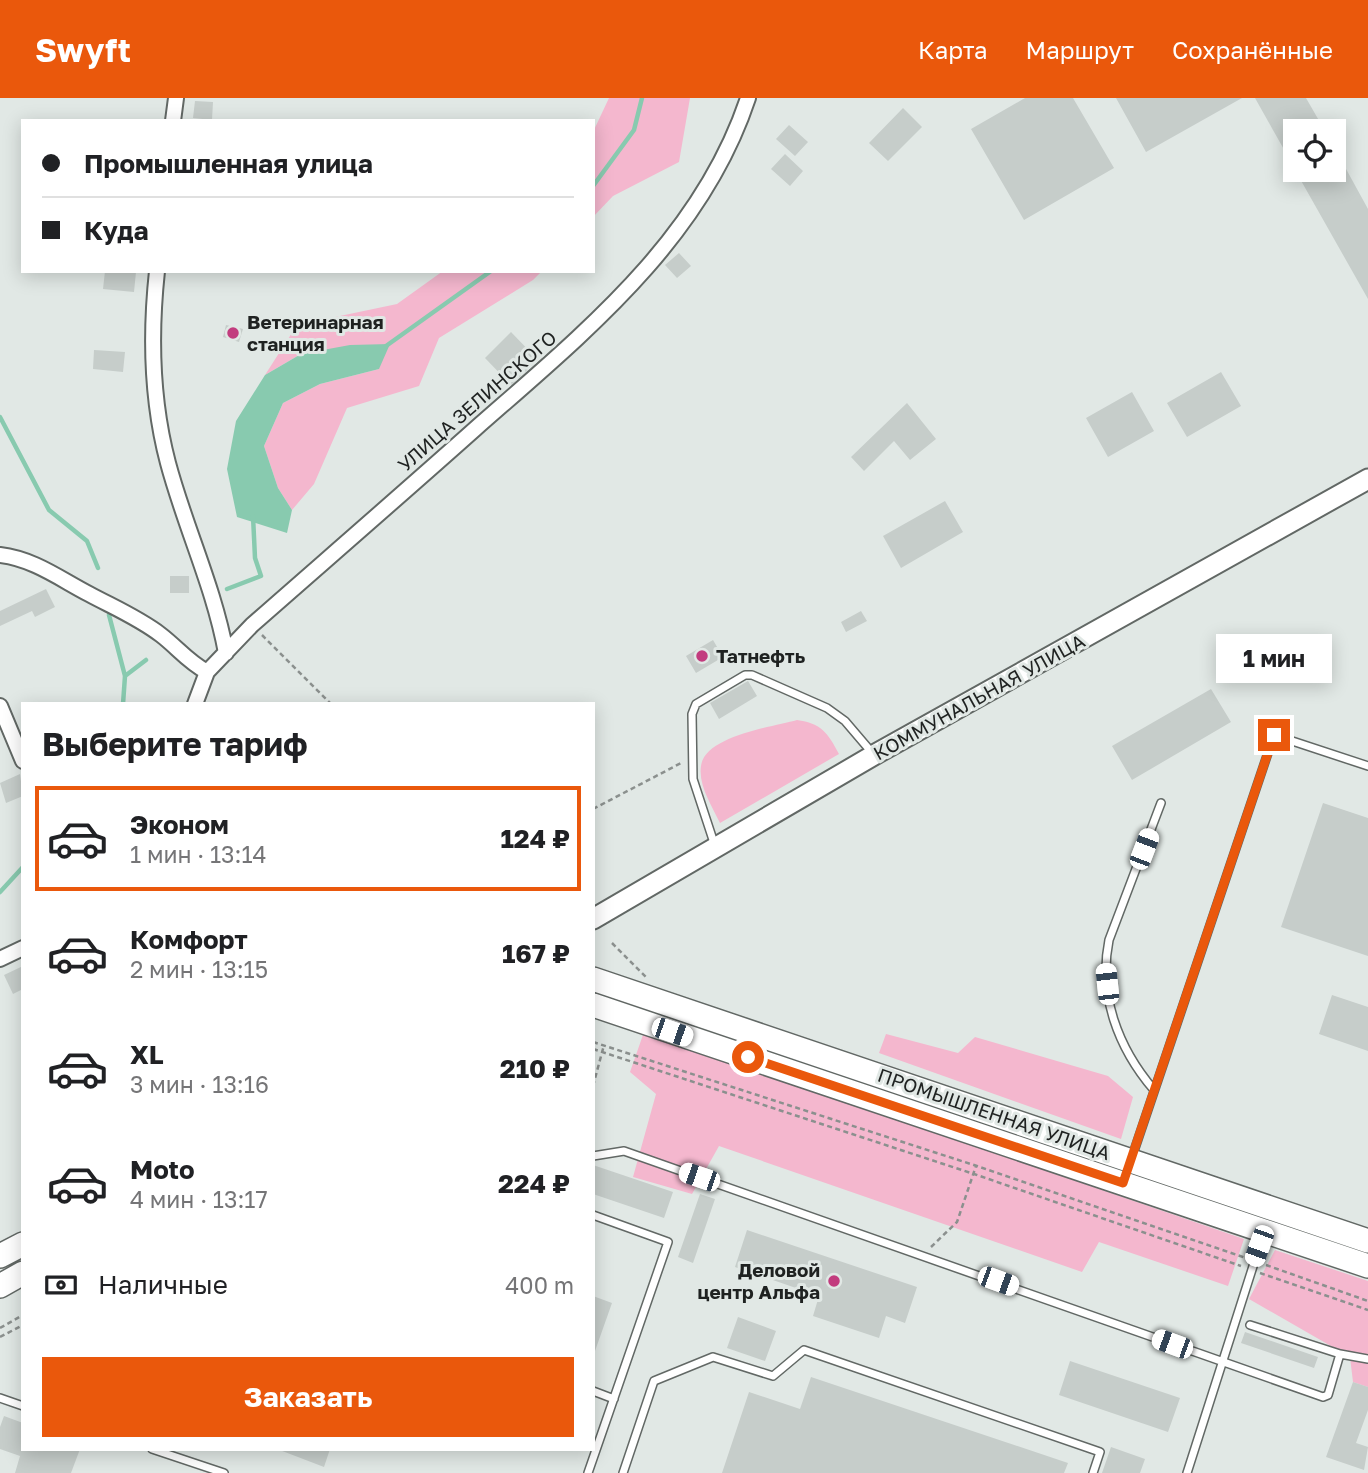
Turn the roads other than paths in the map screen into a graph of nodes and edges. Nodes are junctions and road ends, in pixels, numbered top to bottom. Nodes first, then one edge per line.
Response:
1 (176, 98) edge
2 (748, 98) edge
3 (173, 119) edge
4 (157, 273) edge
5 (1368, 479) edge
6 (0, 555) edge
7 (226, 653) junction
8 (207, 672) junction
9 (196, 702) edge
10 (0, 706) edge
11 (874, 755) junction
12 (21, 756) edge
13 (1368, 766) edge
14 (1161, 803) dead end
15 (715, 846) junction
16 (595, 918) edge
17 (21, 949) edge
18 (0, 959) edge
19 (595, 969) edge
20 (595, 980) edge
21 (619, 987) junction
22 (595, 1006) edge
23 (1154, 1090) junction
24 (595, 1156) edge
25 (1130, 1161) junction
26 (1123, 1183) junction
27 (1272, 1208) junction
28 (595, 1216) edge
29 (1264, 1231) junction
30 (1368, 1241) edge
31 (21, 1245) edge
32 (0, 1256) edge
33 (1368, 1266) edge
34 (21, 1274) edge
35 (0, 1286) edge
36 (1250, 1325) dead end
37 (1340, 1354) junction
38 (1368, 1359) edge
39 (1221, 1362) junction
40 (595, 1392) edge
41 (614, 1399) junction
42 (1, 1400) edge
43 (21, 1405) edge
44 (158, 1451) edge
45 (1190, 1472) edge
46 (224, 1473) edge
47 (588, 1473) edge
48 (623, 1473) edge
49 (1093, 1473) edge

1 - 3 street
2 - 7 street, УЛИЦА ЗЕЛИНСКОГО
4 - 7 street
5 - 11 main road, КОММУНАЛЬНАЯ УЛИЦА
6 - 8 street
7 - 8 street, УЛИЦА ЗЕЛИНСКОГО
8 - 9 street, УЛИЦА ЗЕЛИНСКОГО
10 - 12 street
11 - 15 main road, КОММУНАЛЬНАЯ УЛИЦА
11 - 15 lane
13 - 23 lane
14 - 23 lane
15 - 16 main road, КОММУНАЛЬНАЯ УЛИЦА
17 - 18 street
19 - 21 main road, ПРОМЫШЛЕННАЯ УЛИЦА
20 - 21 main road, ПРОМЫШЛЕННАЯ УЛИЦА
21 - 25 main road, ПРОМЫШЛЕННАЯ УЛИЦА
22 - 26 main road, ПРОМЫШЛЕННАЯ УЛИЦА
23 - 25 lane
24 - 39 lane
25 - 26 main road
25 - 27 main road, ПРОМЫШЛЕННАЯ УЛИЦА
26 - 29 main road, ПРОМЫШЛЕННАЯ УЛИЦА
27 - 29 main road
27 - 30 main road, ПРОМЫШЛЕННАЯ УЛИЦА
28 - 41 lane
29 - 33 main road, ПРОМЫШЛЕННАЯ УЛИЦА
29 - 39 lane
31 - 32 main road
34 - 35 main road
36 - 37 lane
37 - 38 lane
37 - 39 lane
39 - 45 lane
40 - 41 lane
41 - 47 lane
42 - 43 lane
44 - 46 lane
48 - 49 lane

